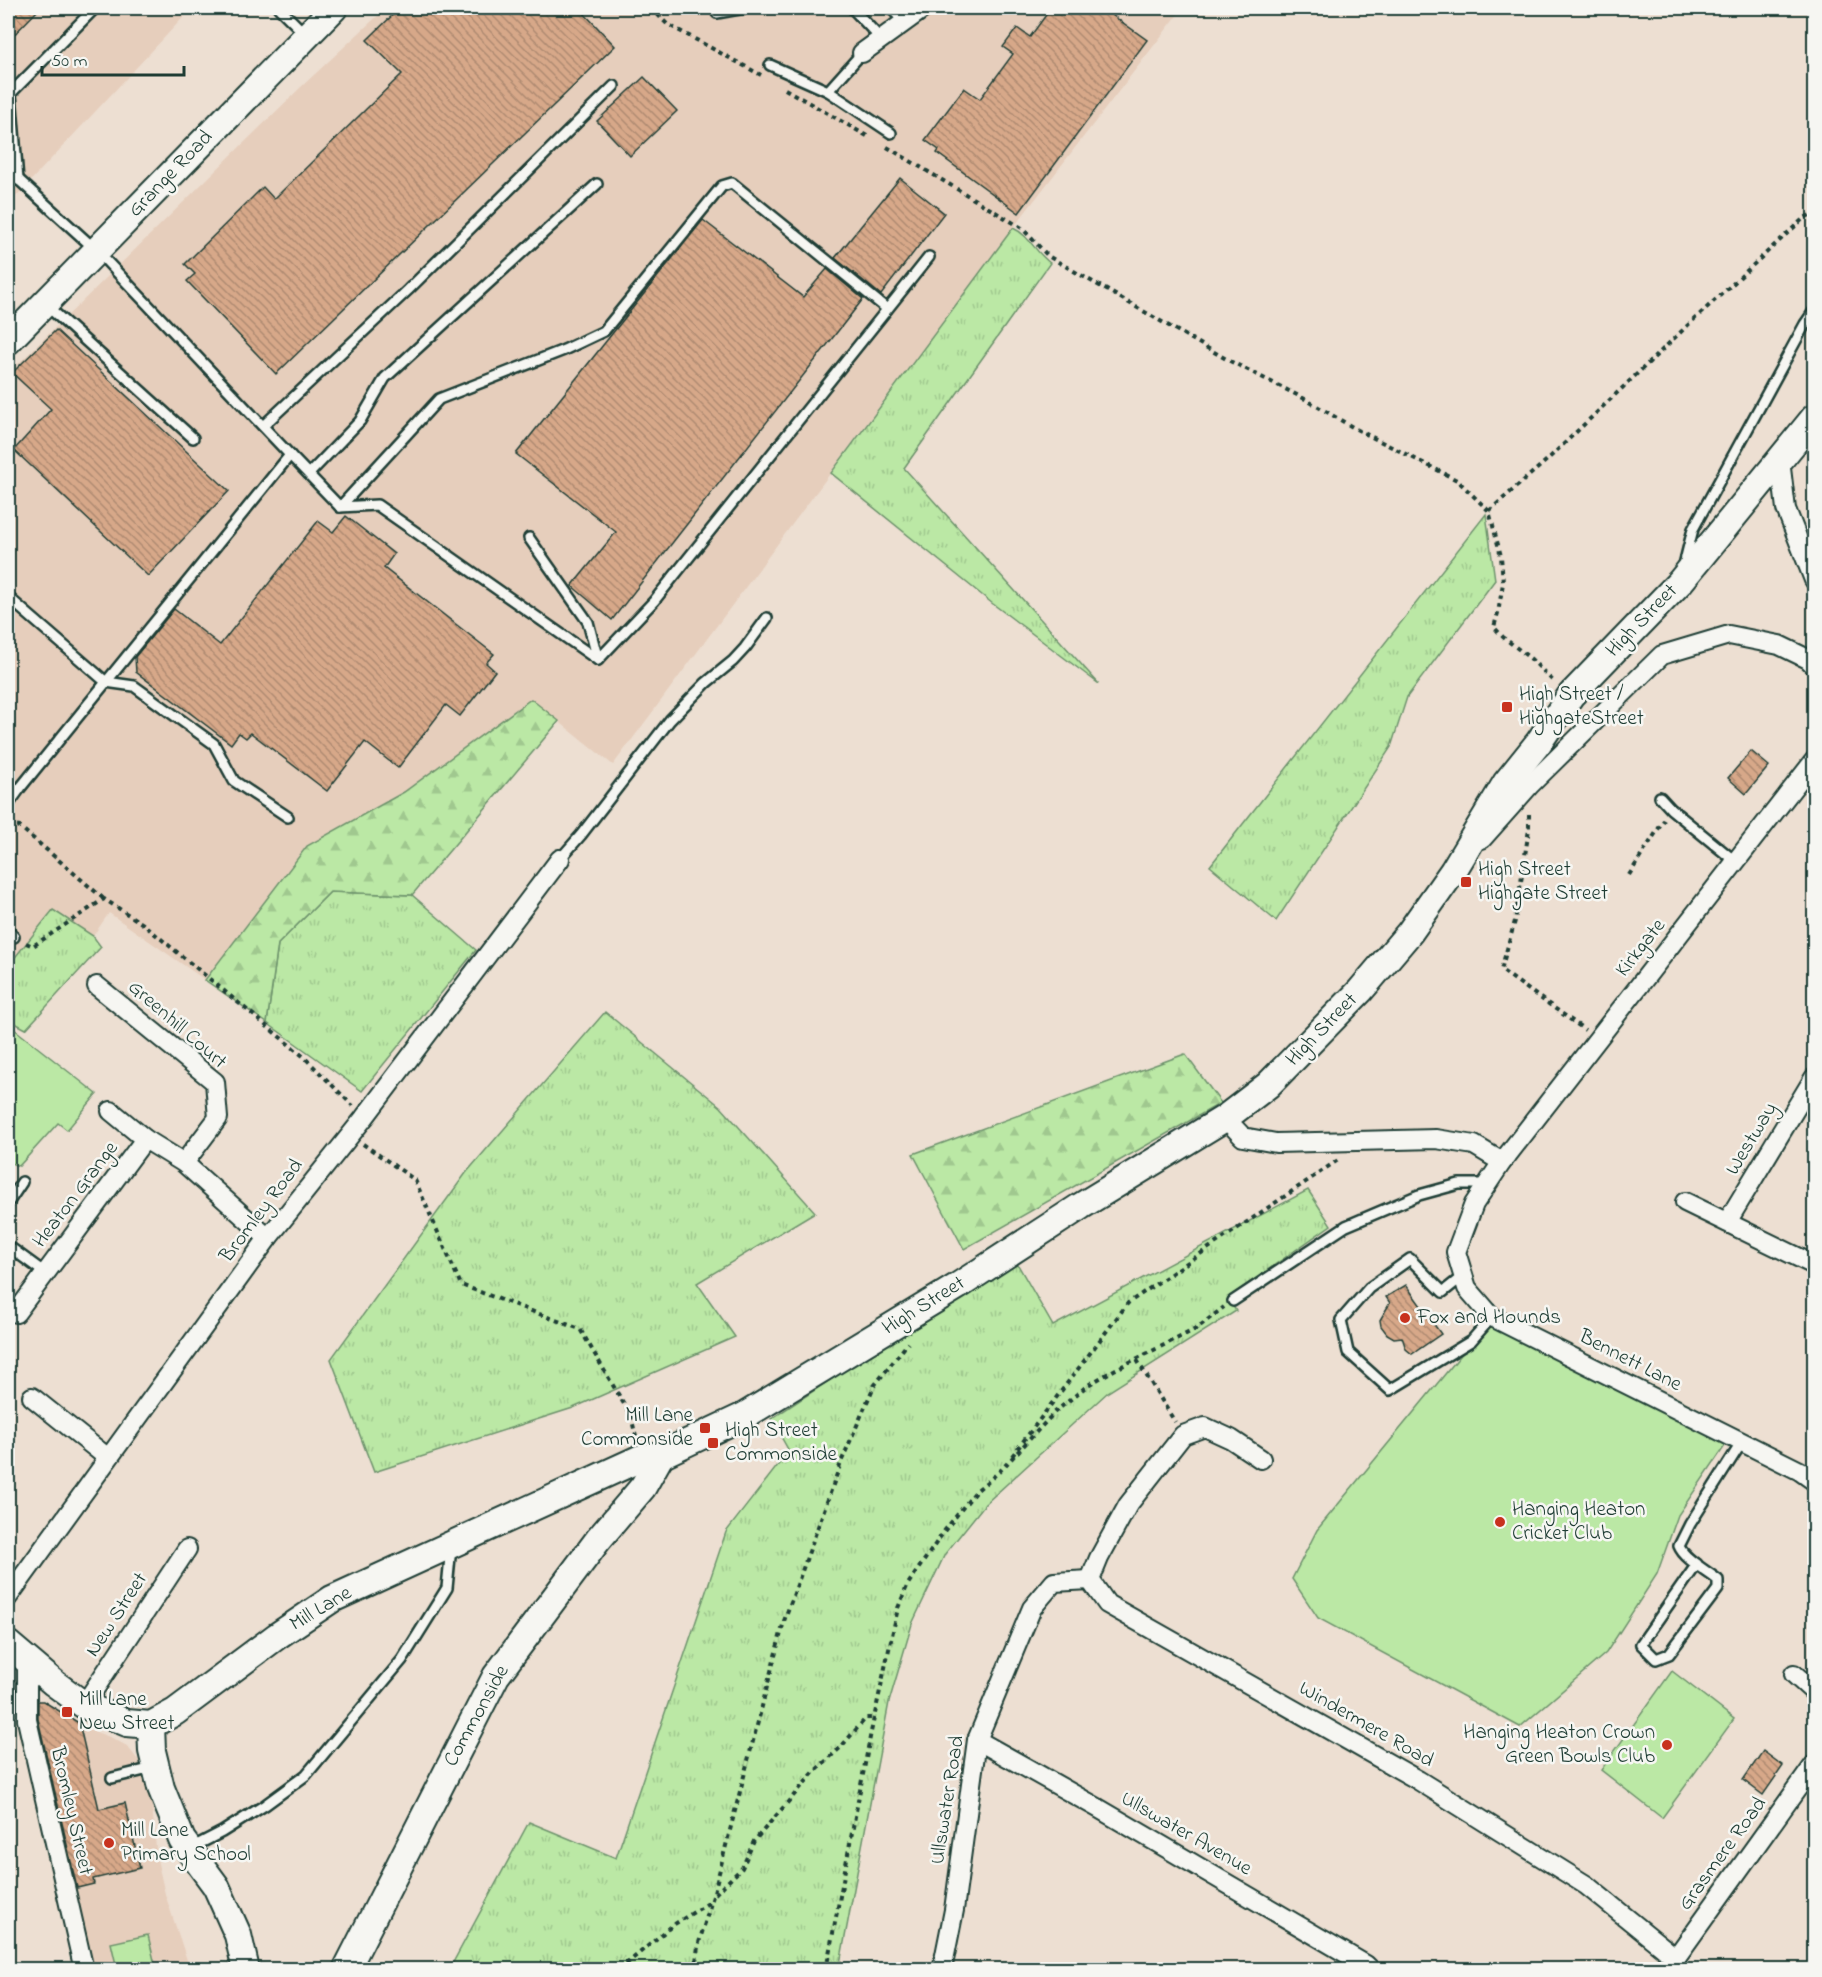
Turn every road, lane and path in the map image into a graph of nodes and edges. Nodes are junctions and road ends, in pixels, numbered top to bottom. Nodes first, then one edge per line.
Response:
1 (95, 8) edge
2 (279, 8) edge
3 (334, 8) edge
4 (651, 8) edge
5 (745, 8) edge
6 (852, 8) edge
7 (891, 8) edge
8 (924, 8) edge
9 (717, 13) dead end
10 (904, 22) junction
11 (306, 36) junction
12 (881, 39) junction
13 (862, 53) joint
14 (770, 65) dead end
15 (765, 77) dead end
16 (614, 86) dead end
17 (784, 88) dead end
18 (828, 91) junction
19 (11, 117) edge
20 (891, 133) dead end
21 (875, 140) dead end
22 (883, 144) dead end
23 (8, 170) edge
24 (18, 180) junction
25 (597, 184) dead end
26 (1815, 213) edge
27 (96, 250) junction
28 (929, 257) dead end
29 (45, 303) junction
30 (887, 309) junction
31 (1815, 311) edge
32 (8, 341) edge
33 (1815, 418) edge
34 (263, 426) junction
35 (193, 438) dead end
36 (290, 455) junction
37 (1780, 460) junction
38 (309, 474) junction
39 (340, 507) junction
40 (1489, 511) junction
41 (529, 538) dead end
42 (1815, 580) edge
43 (1680, 582) junction
44 (8, 597) edge
45 (767, 618) dead end
46 (1812, 656) edge
47 (598, 660) junction
48 (106, 682) junction
49 (1571, 695) junction
50 (1813, 764) edge
51 (1530, 785) junction
52 (1660, 797) dead end
53 (8, 805) edge
54 (1671, 809) junction
55 (288, 817) dead end
56 (8, 825) edge
57 (560, 859) joint
58 (1736, 862) junction
59 (1453, 871) junction
60 (1629, 875) dead end
61 (104, 899) junction
62 (11, 934) edge
63 (98, 980) dead end
64 (1598, 1039) junction
65 (1815, 1078) edge
66 (111, 1111) dead end
67 (364, 1118) junction
68 (1225, 1118) junction
69 (350, 1134) junction
70 (145, 1140) junction
71 (1365, 1141) junction
72 (1502, 1162) junction
73 (184, 1163) junction
74 (22, 1182) dead end
75 (1488, 1184) junction
76 (1686, 1202) dead end
77 (8, 1203) edge
78 (1727, 1222) junction
79 (268, 1238) junction
80 (8, 1246) edge
81 (1456, 1252) joint
82 (1815, 1265) edge
83 (45, 1273) junction
84 (1463, 1276) junction
85 (1233, 1301) joint
86 (16, 1313) dead end
87 (1492, 1317) junction
88 (914, 1336) dead end
89 (1137, 1360) junction
90 (32, 1397) dead end
91 (1183, 1435) junction
92 (1742, 1442) junction
93 (651, 1456) junction
94 (108, 1458) junction
95 (1261, 1459) dead end
96 (999, 1472) junction
97 (1815, 1481) edge
98 (452, 1543) junction
99 (187, 1549) dead end
100 (1697, 1564) junction
101 (1090, 1580) junction
102 (8, 1597) edge
103 (8, 1644) edge
104 (27, 1661) junction
105 (1794, 1674) dead end
106 (1815, 1692) edge
107 (84, 1705) junction
108 (874, 1718) junction
109 (151, 1725) junction
110 (977, 1740) junction
111 (1815, 1765) edge
112 (156, 1768) junction
113 (112, 1778) dead end
114 (189, 1850) junction
115 (713, 1896) junction
116 (711, 1902) junction
117 (1672, 1964) edge
118 (84, 1970) edge
119 (246, 1970) edge
120 (346, 1970) edge
121 (619, 1970) edge
122 (695, 1970) edge
123 (826, 1970) edge
124 (942, 1970) edge
125 (1371, 1970) edge

1 - 19 lane
2 - 11 lane
3 - 11 street, Grange Road
4 - 15 path
5 - 9 lane
6 - 12 lane
7 - 10 lane
8 - 10 street
10 - 12 street
11 - 27 street, Grange Road
12 - 13 street
13 - 18 lane
14 - 18 lane
16 - 34 lane
17 - 21 path
18 - 20 lane
19 - 24 lane
22 - 40 path
23 - 24 lane
24 - 27 lane
25 - 38 lane
26 - 40 path
27 - 29 street, Grange Road
27 - 34 lane
28 - 30 lane
29 - 32 street, Grange Road
29 - 35 lane
30 - 39 lane
30 - 47 lane
31 - 43 lane
33 - 37 street, High Street
34 - 36 lane
36 - 38 lane
36 - 48 lane
37 - 42 street
37 - 43 street, High Street
38 - 39 lane
39 - 47 lane
40 - 49 path
41 - 47 lane
43 - 49 street, High Street
44 - 48 lane
45 - 57 lane
46 - 51 street
48 - 53 lane
48 - 55 lane
49 - 59 street, High Street
50 - 58 street, Kirkgate
51 - 59 street
51 - 64 path
52 - 54 lane
54 - 58 lane
54 - 60 path
56 - 61 path
57 - 67 street, Bromley Road
58 - 64 street, Kirkgate
59 - 68 street, High Street
61 - 62 path
61 - 67 path
63 - 73 street, Greenhill Court
64 - 72 street, Kirkgate
65 - 78 street, Westway
66 - 70 street, Heaton Grange
67 - 69 street, Bromley Road
68 - 71 street
68 - 93 street, High Street
69 - 79 street, Bromley Road
69 - 93 path
70 - 73 street
70 - 83 street, Heaton Grange
71 - 72 street
71 - 96 path
72 - 75 street, Kirkgate
73 - 79 street
74 - 77 lane
75 - 81 street, Kirkgate
75 - 85 lane
76 - 78 street
78 - 82 street
79 - 94 street, Bromley Road
80 - 83 lane
81 - 84 street, Bennett Lane
83 - 86 street, Heaton Grange
84 - 87 street, Bennett Lane
84 - 87 lane
85 - 89 path
87 - 92 street, Bennett Lane
88 - 115 path
89 - 91 path
89 - 96 path
90 - 94 street
91 - 95 street
91 - 101 street
92 - 97 street, Bennett Lane
92 - 100 lane
93 - 98 street, Mill Lane
93 - 120 street, Commonside
94 - 102 street, Bromley Road
96 - 108 path
98 - 109 street, Mill Lane
98 - 114 lane
99 - 107 street, New Street
100 - 100 lane
101 - 110 street, Ullswater Road
101 - 117 street, Windermere Road
103 - 104 street
104 - 107 street
104 - 118 street, Bromley Street
105 - 106 street
107 - 109 street
108 - 115 path
108 - 123 path
109 - 112 street
110 - 124 street, Ullswater Road
110 - 125 street, Ullswater Avenue
111 - 117 street, Grasmere Road
112 - 113 lane
112 - 114 street
114 - 119 street
115 - 116 path
116 - 121 path
116 - 122 path

